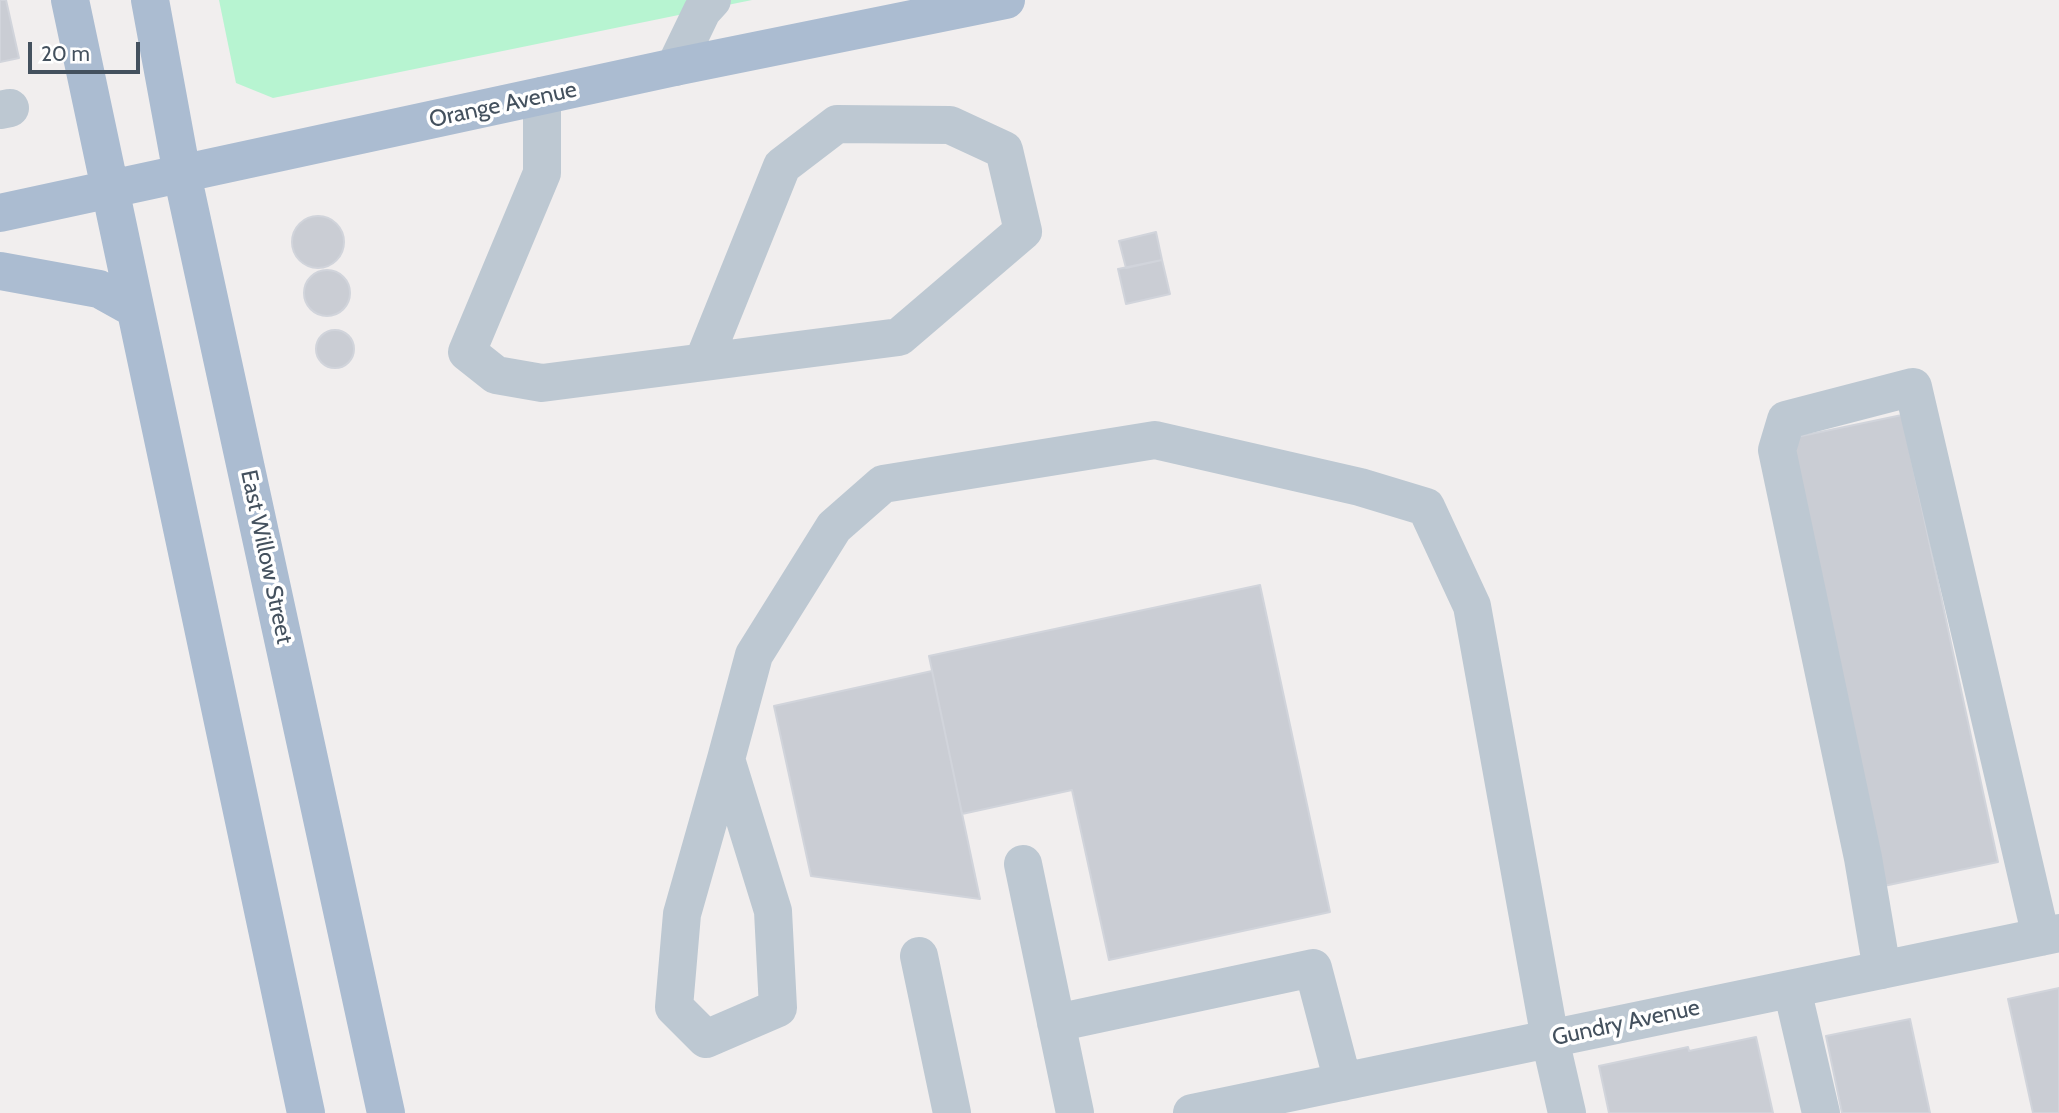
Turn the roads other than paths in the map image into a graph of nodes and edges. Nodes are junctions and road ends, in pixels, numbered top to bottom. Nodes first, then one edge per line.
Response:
1 (71, 0) edge
2 (150, 0) edge
3 (712, 0) edge
4 (1006, 0) edge
5 (675, 67) junction
6 (542, 96) junction
7 (182, 174) junction
8 (113, 189) junction
9 (0, 213) edge
10 (0, 271) edge
11 (135, 309) junction
12 (703, 362) junction
13 (726, 759) junction
14 (1023, 864) dead end
15 (2050, 935) edge
16 (919, 956) dead end
17 (1882, 970) junction
18 (1792, 989) junction
19 (1056, 1023) junction
20 (1550, 1039) junction
21 (1343, 1082) junction
22 (306, 1113) edge
23 (386, 1113) edge
24 (951, 1113) edge
25 (1075, 1113) edge
26 (1192, 1113) edge
27 (1567, 1113) edge
28 (1821, 1113) edge

1 - 8 main road
2 - 7 main road, East Willow Street
3 - 5 street
4 - 5 main road, Orange Avenue
5 - 6 main road, Orange Avenue
6 - 7 main road, Orange Avenue
6 - 12 street
7 - 8 main road, Orange Avenue
7 - 23 main road, East Willow Street
8 - 9 main road, Orange Avenue
8 - 11 main road
10 - 11 main road
11 - 22 main road
12 - 12 street
13 - 13 street
13 - 20 street
14 - 19 street
15 - 17 street, Gundry Avenue
15 - 17 street
16 - 24 street
17 - 18 street, Gundry Avenue
18 - 20 street, Gundry Avenue
18 - 28 street
19 - 21 street
19 - 25 street
20 - 21 street, Gundry Avenue
20 - 27 street
21 - 26 street, Gundry Avenue

